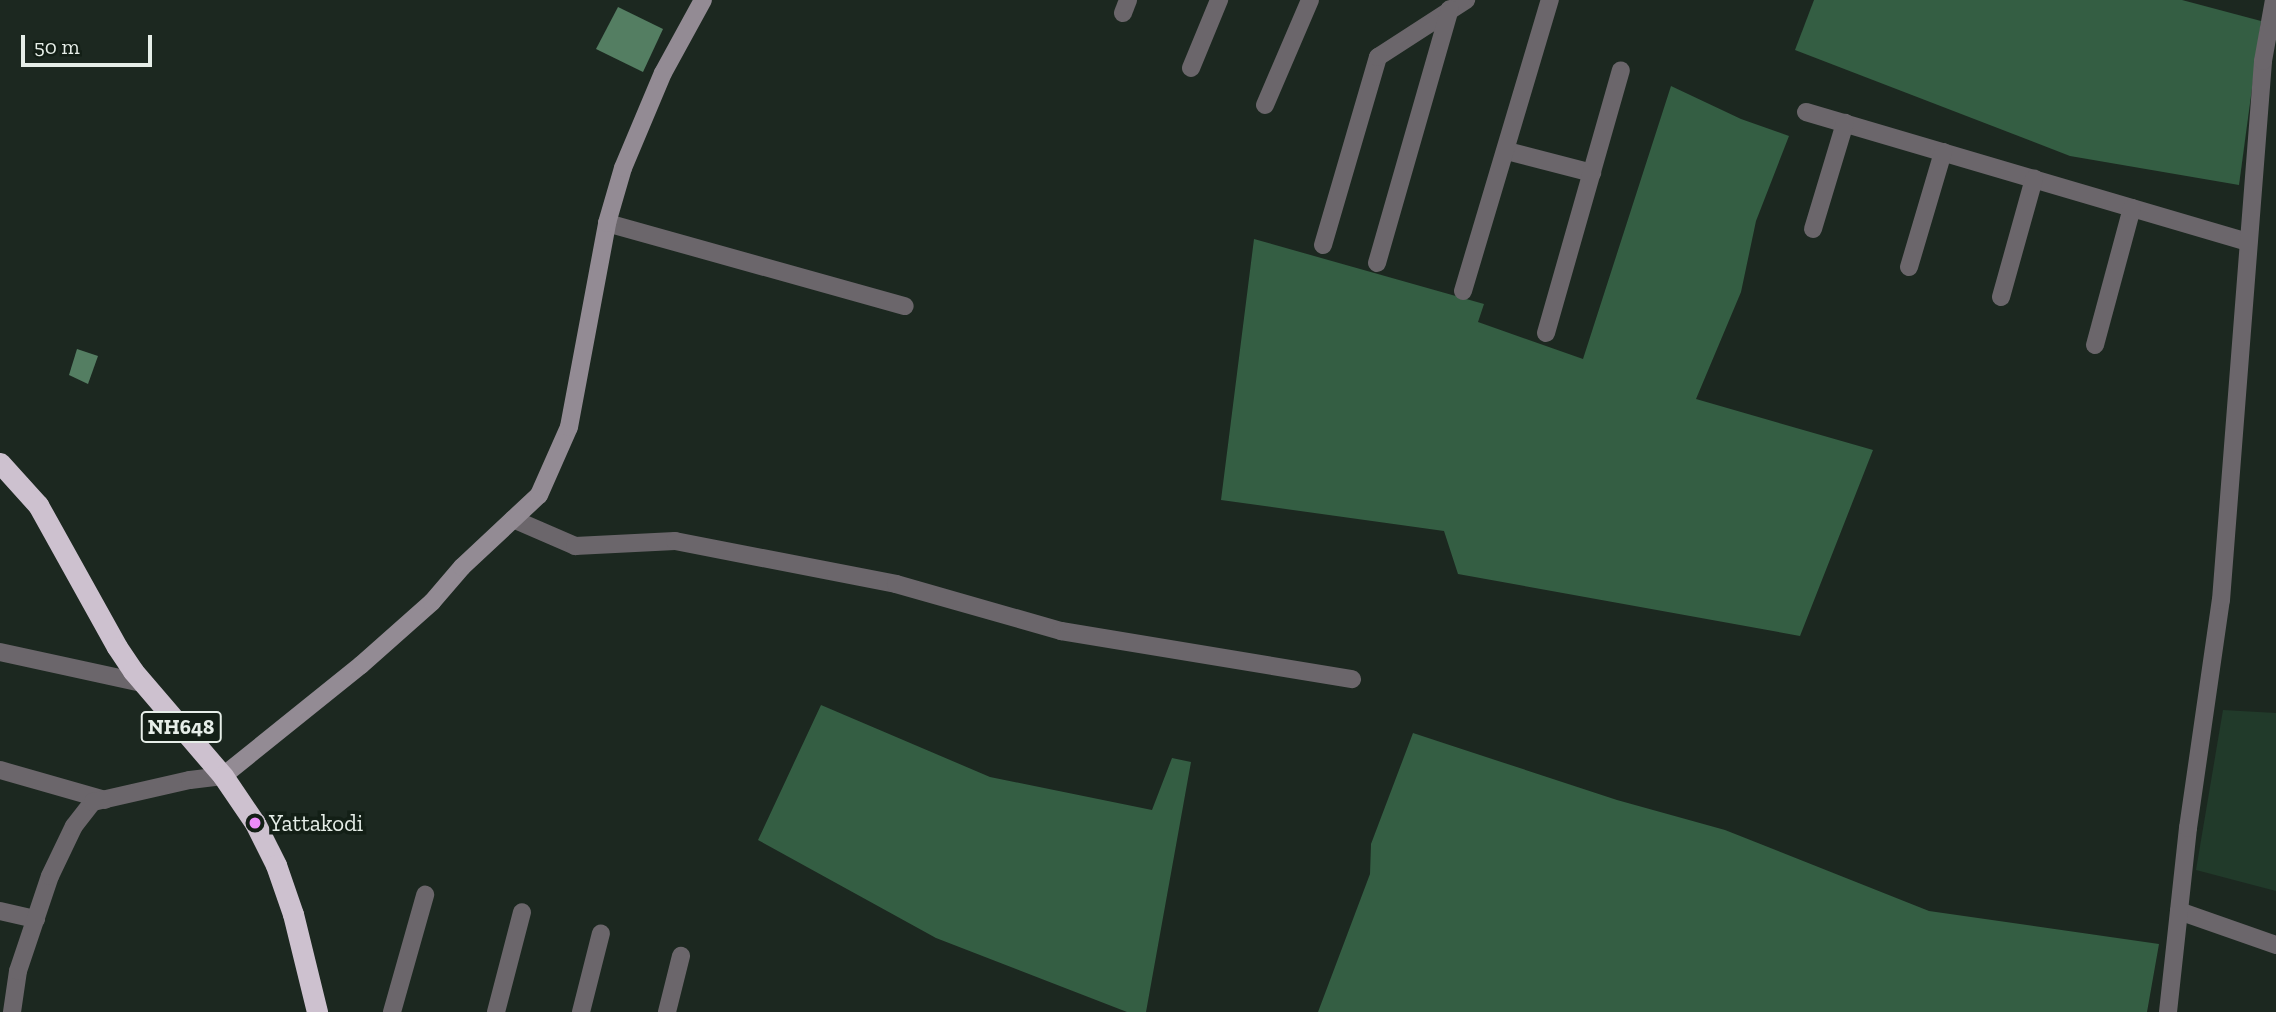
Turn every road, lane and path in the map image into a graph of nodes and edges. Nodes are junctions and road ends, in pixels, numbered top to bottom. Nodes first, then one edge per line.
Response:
1 (703, 0) edge
2 (1219, 0) edge
3 (1310, 0) edge
4 (1550, 0) edge
5 (2274, 0) edge
6 (1458, 4) edge
7 (1191, 68) dead end
8 (1621, 70) dead end
9 (1265, 105) dead end
10 (1806, 112) dead end
11 (1845, 124) junction
12 (1507, 151) junction
13 (1943, 152) junction
14 (1592, 173) junction
15 (2034, 179) junction
16 (2132, 208) junction
17 (607, 223) junction
18 (1813, 229) dead end
19 (2248, 242) junction
20 (1323, 245) dead end
21 (1377, 263) dead end
22 (1909, 267) dead end
23 (1464, 291) dead end
24 (2001, 297) dead end
25 (905, 306) dead end
26 (1546, 332) dead end
27 (2095, 345) dead end
28 (0, 463) edge
29 (513, 519) junction
30 (0, 652) edge
31 (1352, 679) dead end
32 (142, 683) junction
33 (0, 770) edge
34 (223, 776) junction
35 (105, 800) junction
36 (425, 895) dead end
37 (0, 911) edge
38 (2179, 911) junction
39 (522, 912) dead end
40 (36, 919) junction
41 (601, 933) dead end
42 (2276, 945) edge
43 (681, 956) dead end
44 (8, 1007) edge
45 (317, 1012) edge
46 (392, 1012) edge
47 (496, 1012) edge
48 (581, 1012) edge
49 (667, 1012) edge
50 (2168, 1012) edge

1 - 17 street
2 - 7 street
3 - 9 street
4 - 12 street
5 - 19 street
6 - 20 street
6 - 21 street
8 - 14 street
10 - 11 street
11 - 13 street
11 - 18 street
12 - 14 street
12 - 23 street
13 - 15 street
13 - 22 street
14 - 26 street
15 - 16 street
15 - 24 street
16 - 19 street
16 - 27 street
17 - 25 street
17 - 29 street
19 - 38 street
28 - 32 highway, NH648
29 - 31 street
29 - 34 street
30 - 32 street
32 - 34 highway, NH648
33 - 35 street
34 - 35 street
34 - 45 highway, NH648
35 - 40 street
36 - 46 street
37 - 40 street
38 - 42 street
38 - 50 street
39 - 47 street
40 - 44 street
41 - 48 street
43 - 49 street

